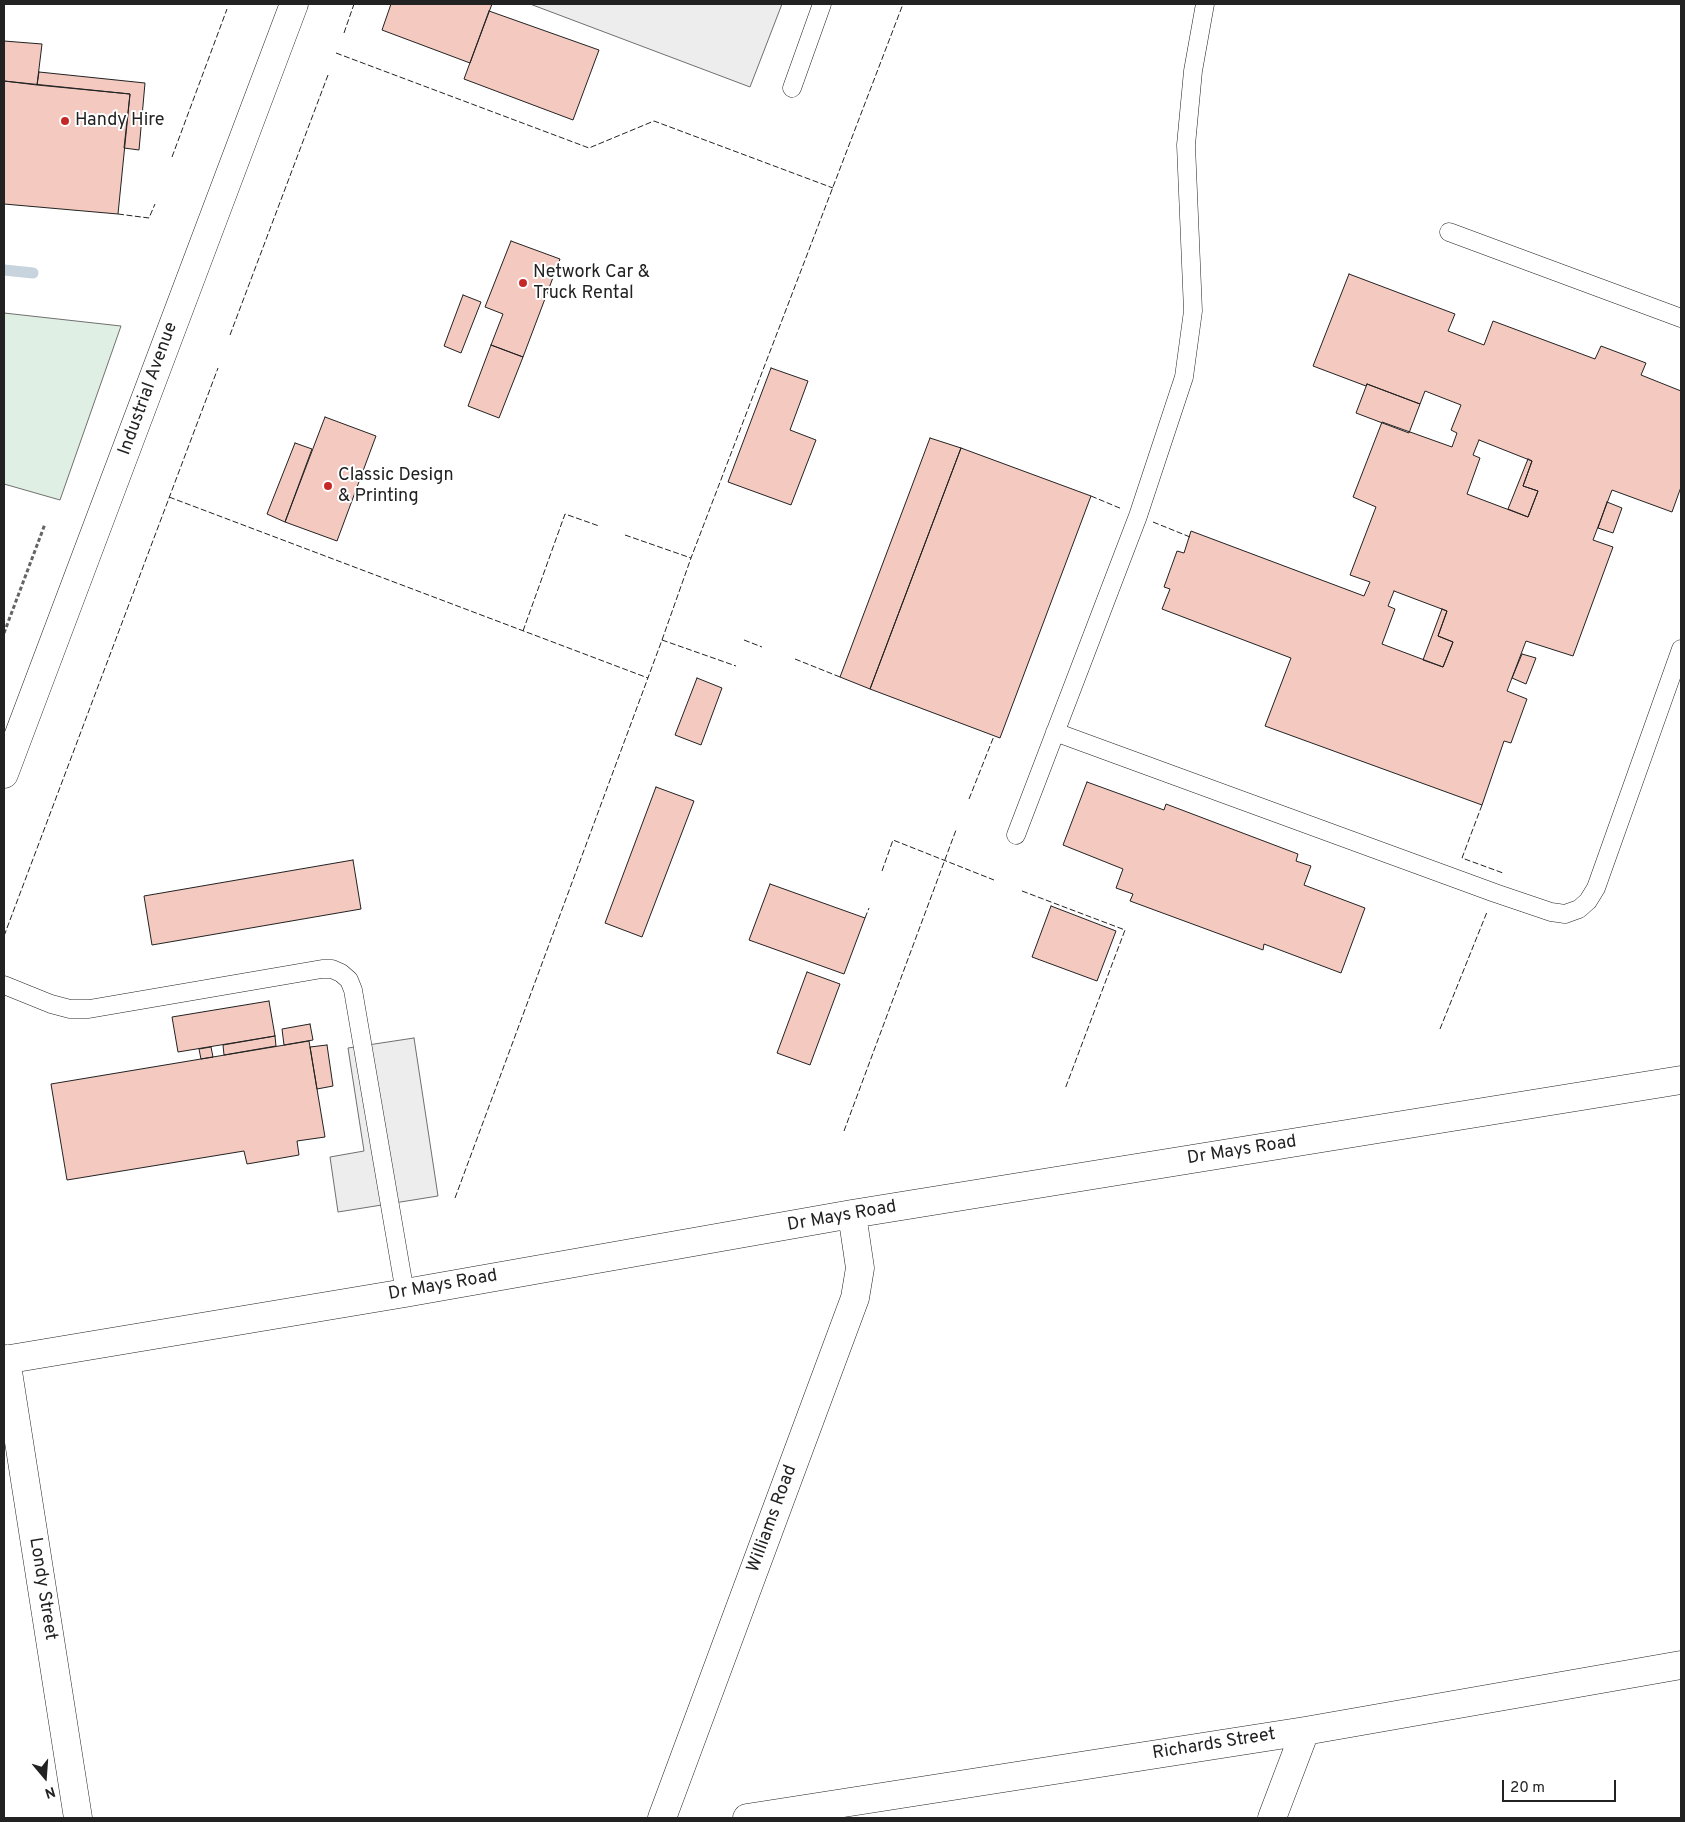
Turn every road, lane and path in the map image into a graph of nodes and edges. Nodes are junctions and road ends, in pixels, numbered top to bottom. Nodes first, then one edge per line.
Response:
1 (294, 4) edge
2 (822, 4) edge
3 (1205, 4) edge
4 (792, 88) dead end
5 (1449, 232) dead end
6 (1681, 318) edge
7 (45, 524) dead end
8 (4, 633) edge
9 (1681, 649) edge
10 (1055, 732) junction
11 (4, 774) edge
12 (1016, 835) dead end
13 (4, 986) edge
14 (1681, 1080) edge
15 (852, 1214) junction
16 (405, 1293) junction
17 (5, 1360) edge
18 (1681, 1665) edge
19 (1305, 1730) junction
20 (78, 1818) edge
21 (662, 1818) edge
22 (747, 1818) edge
23 (1272, 1818) edge

1 - 11 street, Industrial Avenue
2 - 4 lane
3 - 10 lane
5 - 6 lane
7 - 8 path
9 - 10 lane
10 - 12 lane
13 - 16 lane
14 - 15 street, Dr Mays Road
15 - 16 street, Dr Mays Road
15 - 21 street, Williams Road
16 - 17 street, Dr Mays Road
17 - 20 street, Londy Street
18 - 19 street, Richards Street
19 - 22 street, Richards Street
19 - 23 street

